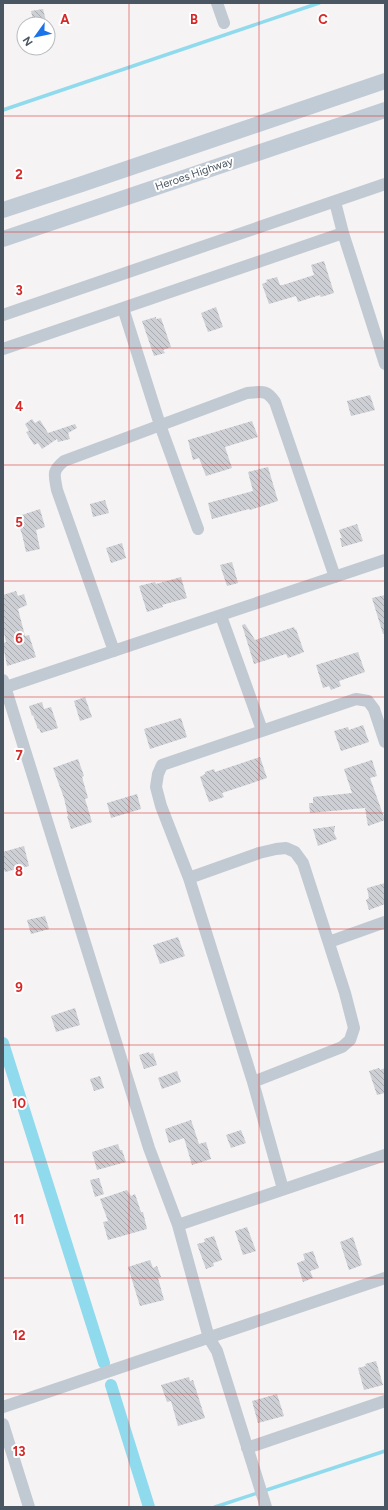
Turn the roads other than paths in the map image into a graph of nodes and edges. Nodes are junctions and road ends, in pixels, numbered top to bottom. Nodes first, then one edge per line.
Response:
1 (217, 3) edge
2 (224, 24) dead end
3 (385, 81) edge
4 (385, 110) edge
5 (385, 184) edge
6 (335, 202) junction
7 (3, 210) edge
8 (343, 233) junction
9 (3, 239) edge
10 (122, 308) junction
11 (3, 316) edge
12 (3, 349) edge
13 (385, 364) edge
14 (160, 425) junction
15 (198, 529) dead end
16 (385, 560) edge
17 (335, 577) junction
18 (221, 616) junction
19 (114, 651) junction
20 (4, 685) edge
21 (262, 730) junction
22 (385, 742) edge
23 (189, 878) junction
24 (385, 922) edge
25 (329, 942) junction
26 (253, 1082) junction
27 (385, 1156) edge
28 (283, 1190) junction
29 (178, 1225) junction
30 (385, 1278) edge
31 (209, 1338) junction
32 (385, 1401) edge
33 (3, 1407) edge
34 (3, 1424) edge
35 (247, 1448) junction
36 (29, 1507) edge
37 (266, 1507) edge

1 - 2 street
3 - 7 main road
4 - 9 main road, Heroes Highway
5 - 6 street
6 - 8 street
6 - 11 street
8 - 10 street
8 - 13 street
10 - 12 street
10 - 14 street
14 - 15 street
14 - 17 street
14 - 19 street
16 - 17 street
17 - 18 street
18 - 19 street
18 - 21 street
19 - 20 street
20 - 29 street
21 - 22 street
21 - 23 street
23 - 25 street
23 - 26 street
24 - 25 street
25 - 26 street
26 - 28 street
27 - 28 street
28 - 29 street
29 - 31 street
30 - 31 street
31 - 33 street
31 - 35 street
32 - 35 street
34 - 36 street
35 - 37 street

